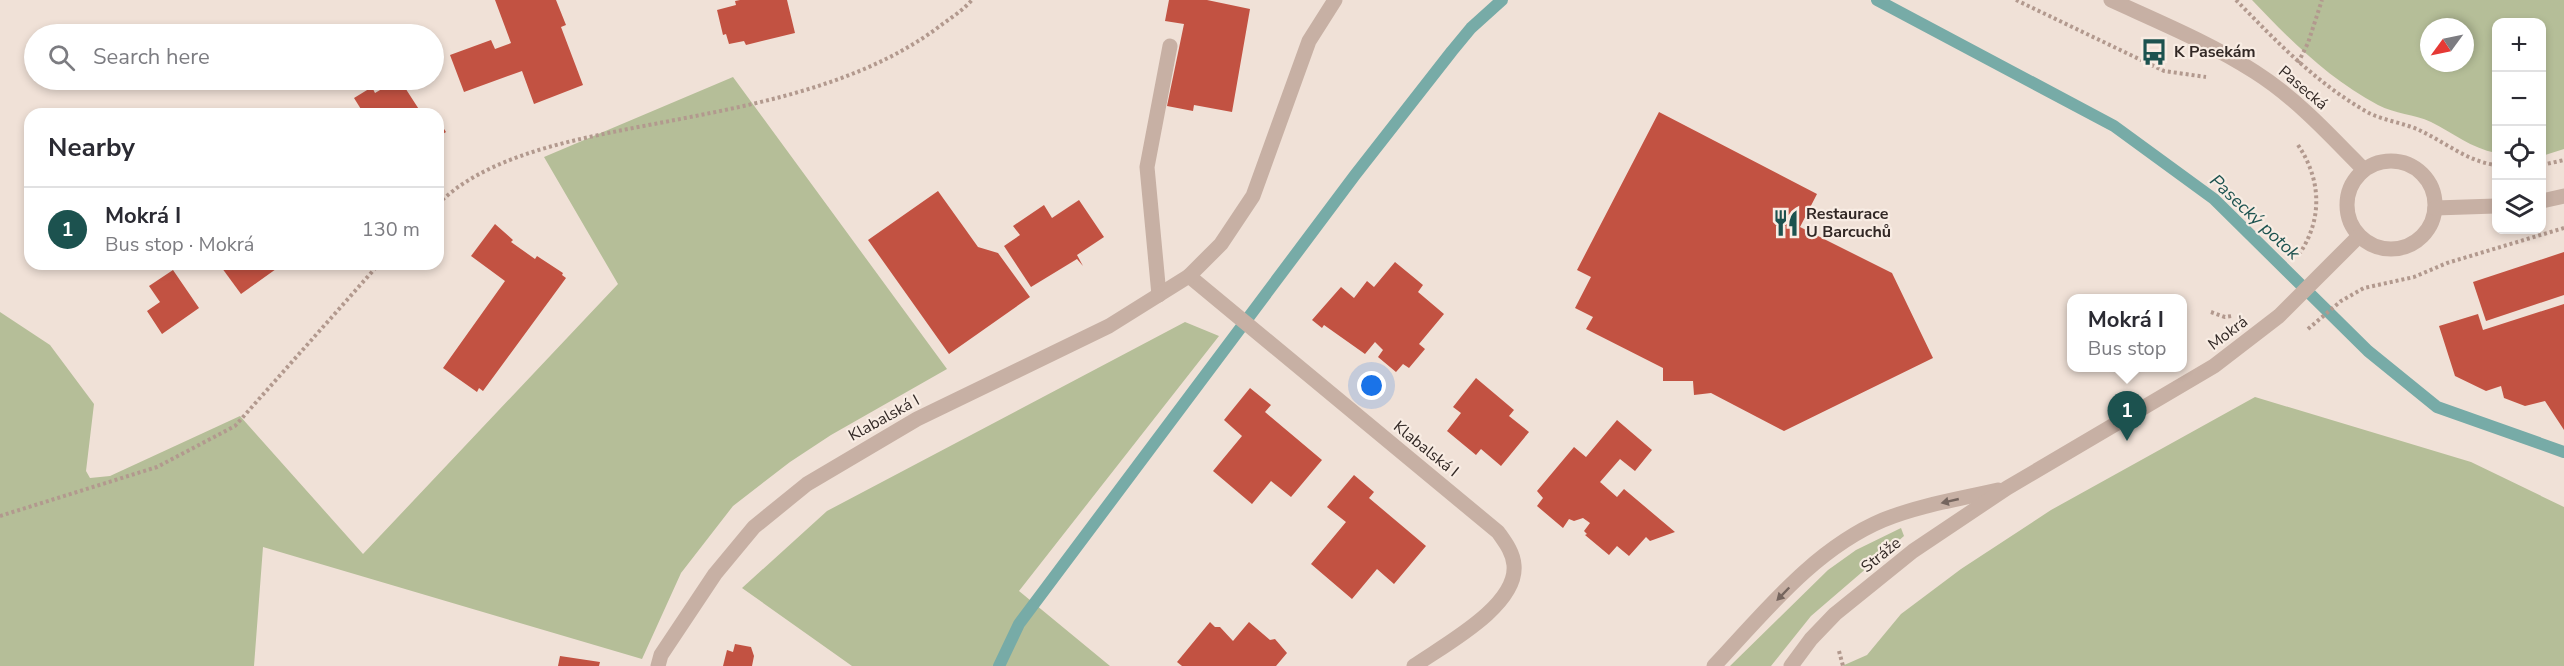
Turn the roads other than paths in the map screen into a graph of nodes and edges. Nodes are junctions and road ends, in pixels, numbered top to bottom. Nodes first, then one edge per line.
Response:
1 (1335, 0) edge
2 (2111, 0) edge
3 (1170, 46) dead end
4 (2364, 170) junction
5 (2564, 196) edge
6 (2546, 200) edge
7 (2492, 206) edge
8 (2435, 208) junction
9 (2359, 236) junction
10 (1189, 276) junction
11 (1159, 295) junction
12 (2007, 488) junction
13 (658, 666) edge
14 (1414, 666) edge
15 (1714, 666) edge
16 (1791, 666) edge

1 - 10 street, Klabalská I
2 - 4 street, Pasecká
3 - 11 street
4 - 8 street
4 - 9 street
5 - 6 street
7 - 8 street
8 - 9 street
9 - 12 street, Mokrá
10 - 11 street, Klabalská I
10 - 14 street, Klabalská I
11 - 13 street, Klabalská I
12 -> 15 street
12 - 16 street, Stráže

